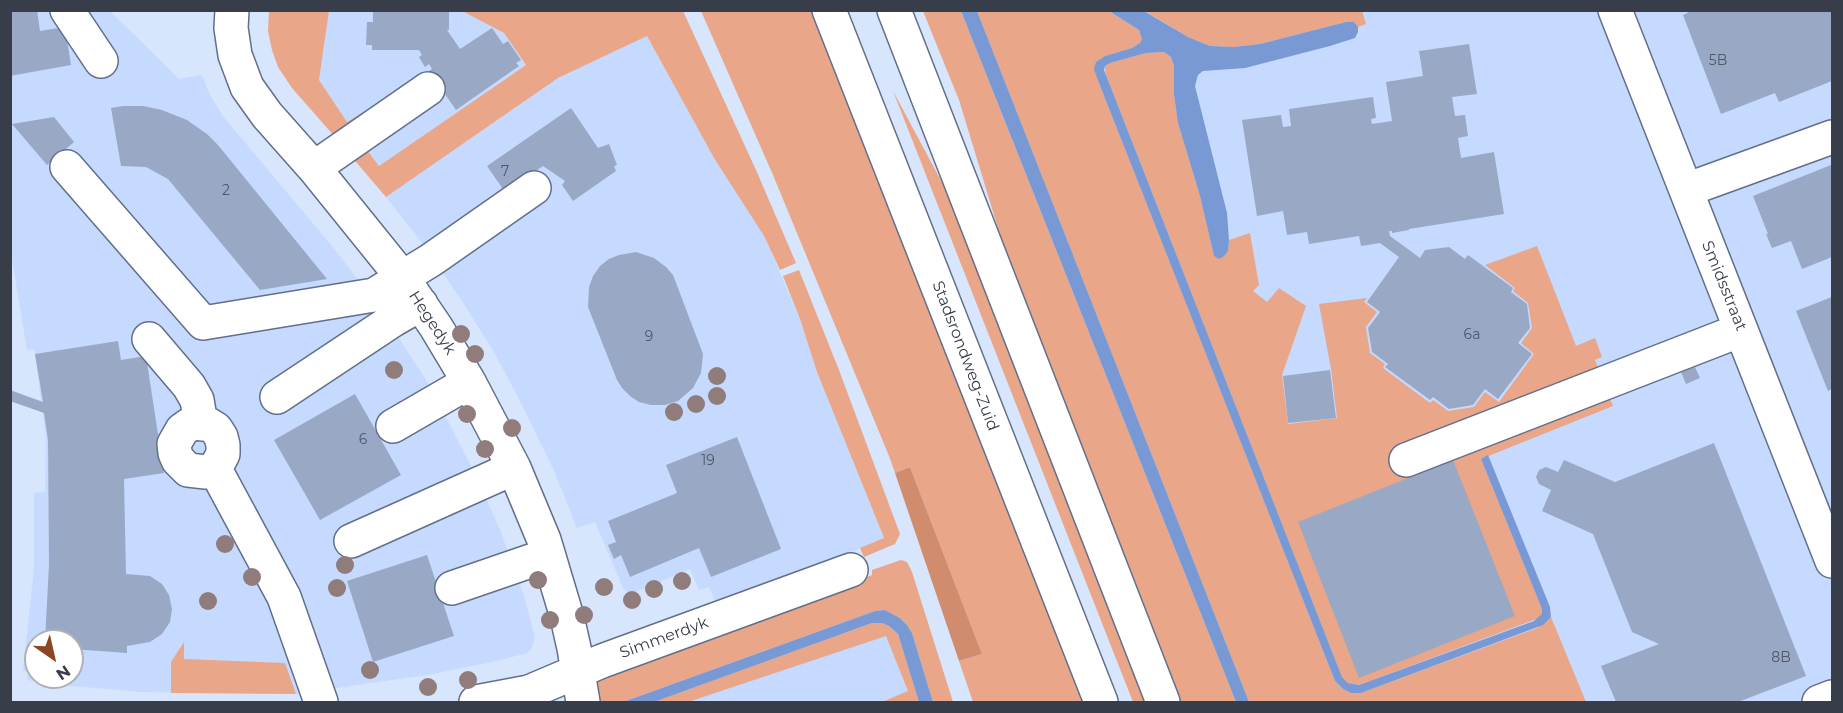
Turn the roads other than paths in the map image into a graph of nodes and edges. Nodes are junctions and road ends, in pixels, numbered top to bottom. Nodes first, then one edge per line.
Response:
1 (67, 10) edge
2 (232, 10) edge
3 (829, 10) edge
4 (894, 10) edge
5 (1616, 10) edge
6 (101, 61) dead end
7 (428, 89) dead end
8 (1833, 137) edge
9 (67, 167) dead end
10 (314, 168) junction
11 (534, 188) dead end
12 (1686, 190) junction
13 (402, 277) junction
14 (421, 304) junction
15 (1741, 330) junction
16 (149, 339) dead end
17 (469, 382) junction
18 (277, 397) dead end
19 (393, 426) dead end
20 (1406, 460) dead end
21 (514, 468) junction
22 (351, 541) dead end
23 (548, 555) junction
24 (1833, 561) edge
25 (851, 570) dead end
26 (452, 588) dead end
27 (582, 694) edge
28 (1833, 697) edge
29 (321, 702) edge
30 (476, 702) edge
31 (1101, 702) edge
32 (1163, 702) edge
33 (1820, 702) edge

1 - 6 street
2 - 10 street, Hegedyk
3 - 31 street, Stadsrondweg-Zuid
4 - 32 street
5 - 12 street, Smidsstraat
7 - 10 street
8 - 12 street
9 - 13 street
10 - 13 street, Hegedyk
11 - 13 street
12 - 15 street, Smidsstraat
13 - 14 street, Hegedyk
14 - 17 street, Hegedyk
14 - 18 street
15 - 20 street
15 - 24 street, Smidsstraat
16 - 29 street
17 - 19 street
17 - 21 street, Hegedyk
21 - 22 street
21 - 23 street, Hegedyk
23 - 26 street
23 - 27 street, Hegedyk
25 - 27 street, Simmerdyk
27 - 30 street, Simmerdyk
28 - 33 street

